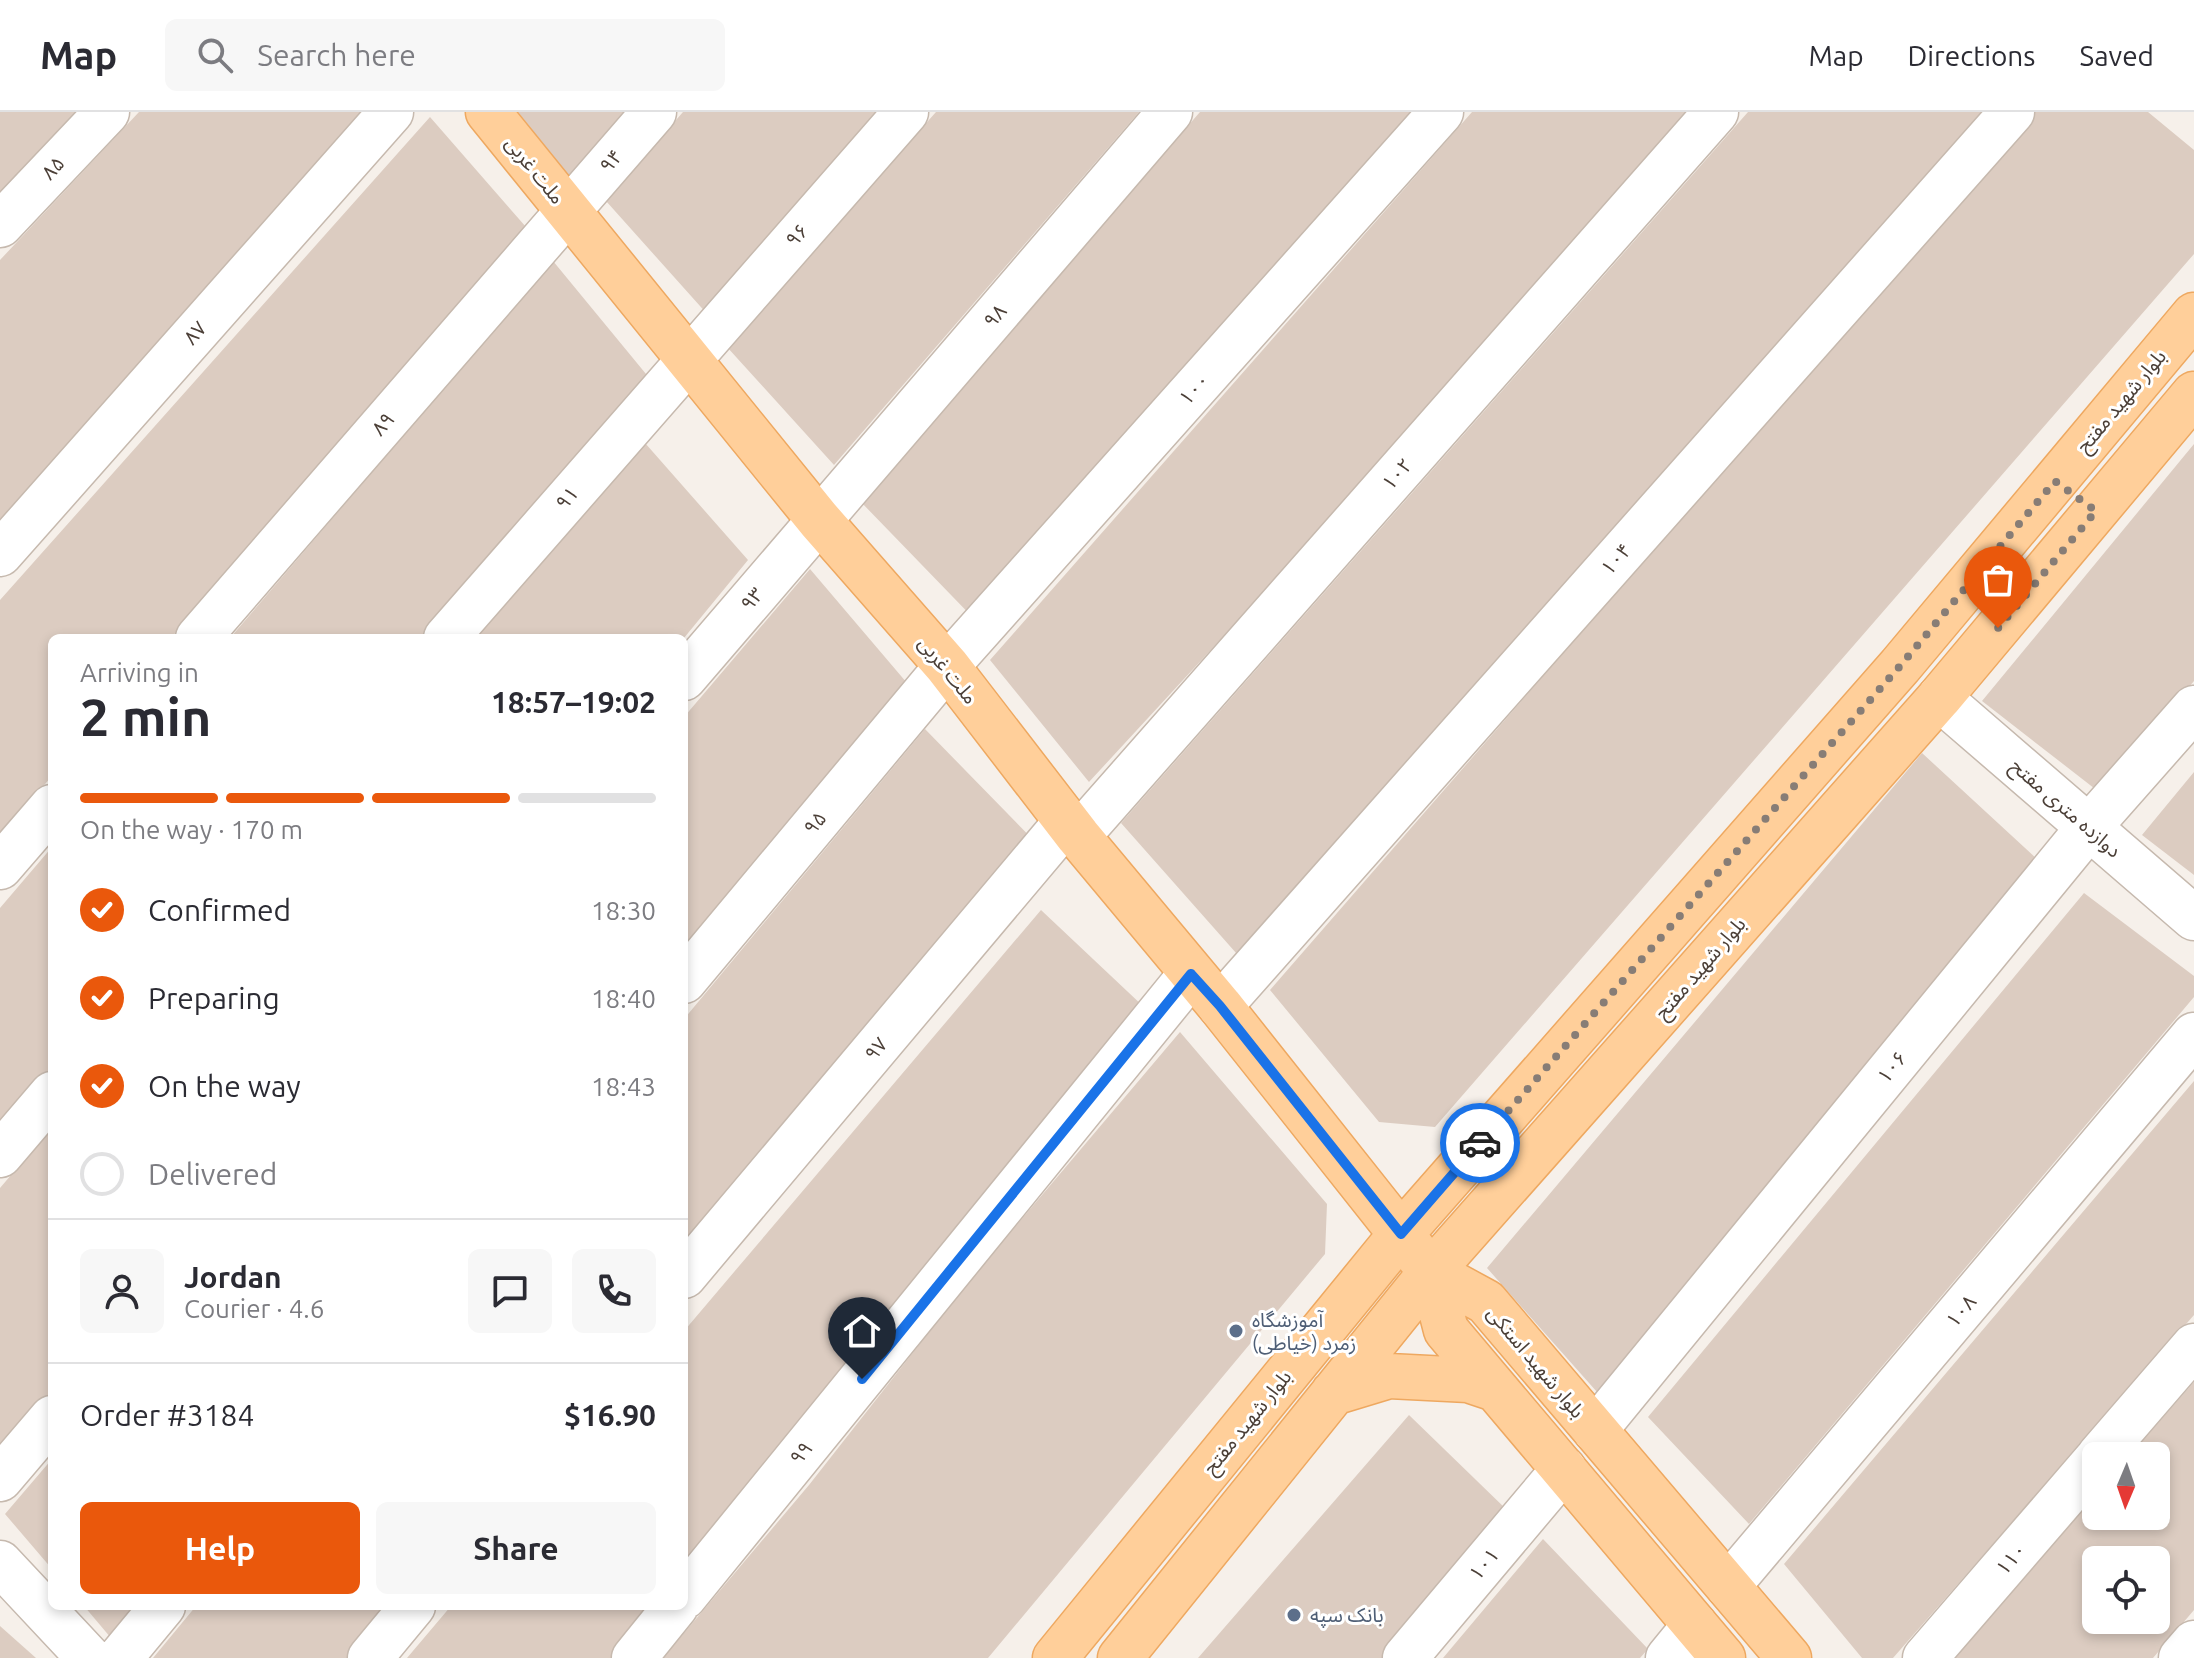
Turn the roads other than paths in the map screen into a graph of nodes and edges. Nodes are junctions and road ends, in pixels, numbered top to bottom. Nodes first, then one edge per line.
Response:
1 (107, 112) edge
2 (391, 112) edge
3 (488, 112) edge
4 (654, 112) edge
5 (906, 112) edge
6 (1170, 112) edge
7 (1441, 112) edge
8 (1716, 112) edge
9 (2012, 112) edge
10 (568, 211) junction
11 (0, 225) edge
12 (2194, 315) edge
13 (688, 359) junction
14 (2194, 394) edge
15 (2055, 481) junction
16 (2096, 511) junction
17 (819, 520) junction
18 (0, 554) edge
19 (201, 634) edge
20 (449, 634) edge
21 (947, 666) junction
22 (688, 673) edge
23 (1939, 698) junction
24 (2194, 708) edge
25 (48, 812) edge
26 (2089, 827) junction
27 (1072, 829) junction
28 (0, 867) edge
29 (2194, 918) edge
30 (1191, 974) junction
31 (688, 976) edge
32 (1220, 1006) junction
33 (2194, 1035) edge
34 (48, 1099) edge
35 (0, 1155) edge
36 (1401, 1234) junction
37 (688, 1271) edge
38 (1431, 1272) junction
39 (2194, 1346) edge
40 (1495, 1389) junction
41 (1333, 1393) junction
42 (48, 1423) edge
43 (1595, 1430) junction
44 (2112, 1442) edge
45 (1564, 1469) junction
46 (2082, 1476) edge
47 (0, 1479) edge
48 (0, 1563) edge
49 (1728, 1586) junction
50 (688, 1592) edge
51 (160, 1610) edge
52 (410, 1610) edge
53 (673, 1610) edge
54 (1695, 1625) junction
55 (2194, 1643) edge
56 (89, 1658) edge
57 (120, 1658) edge
58 (370, 1658) edge
59 (634, 1658) edge
60 (1055, 1658) edge
61 (1120, 1658) edge
62 (1405, 1658) edge
63 (1668, 1658) edge
64 (1723, 1658) edge
65 (1789, 1658) edge
66 (1925, 1658) edge
67 (2181, 1658) edge

1 - 11 street, ۸۵
2 - 18 street, ۸۷
3 - 10 main road, ملت غربی
4 - 10 street, ۹۴
5 - 13 street, ۹۶
6 - 17 street, ۹۸
7 - 21 street, ۱۰۰
8 - 27 street, ۱۰۲
9 - 32 street, ۱۰۴
10 - 13 main road, ملت غربی
10 - 19 street, ۸۹
12 - 15 main road, بلوار شهید مفتح
13 - 17 main road, ملت غربی
13 - 20 street, ۹۱
14 - 16 main road, بلوار شهید مفتح
15 - 16 main road
15 - 36 main road, بلوار شهید مفتح
16 - 23 main road, بلوار شهید مفتح
17 - 21 main road, ملت غربی
17 - 22 street, ۹۳
21 - 27 main road, ملت غربی
21 - 31 street, ۹۵
23 - 26 street, دوازده متری مفتح
23 - 38 main road, بلوار شهید مفتح
24 - 26 street, ۱۰۶
25 - 28 street
26 - 29 street, دوازده متری مفتح
26 - 43 street, ۱۰۶
27 - 30 main road, ملت غربی
27 - 37 street, ۹۷
30 - 32 main road, ملت غربی
30 - 50 street, ۹۹
32 - 36 main road, ملت غربی
33 - 49 street, ۱۰۸
34 - 35 street
36 - 38 main road, ملت غربی
36 - 60 main road, بلوار شهید مفتح
38 - 40 main road
38 - 41 main road, بلوار شهید مفتح
38 - 43 main road, بلوار شهید استکی
39 - 44 street, ۱۱۰
40 - 41 main road
40 - 45 main road
41 - 61 main road, بلوار شهید مفتح
42 - 47 street
43 - 49 main road, بلوار شهید استکی
45 - 54 main road
45 - 62 street, ۱۰۱
46 - 66 street, ۱۱۰
48 - 56 street
49 - 65 main road, بلوار شهید استکی
51 - 57 street
52 - 58 street
53 - 59 street
54 - 63 street
54 - 64 main road
55 - 67 street

